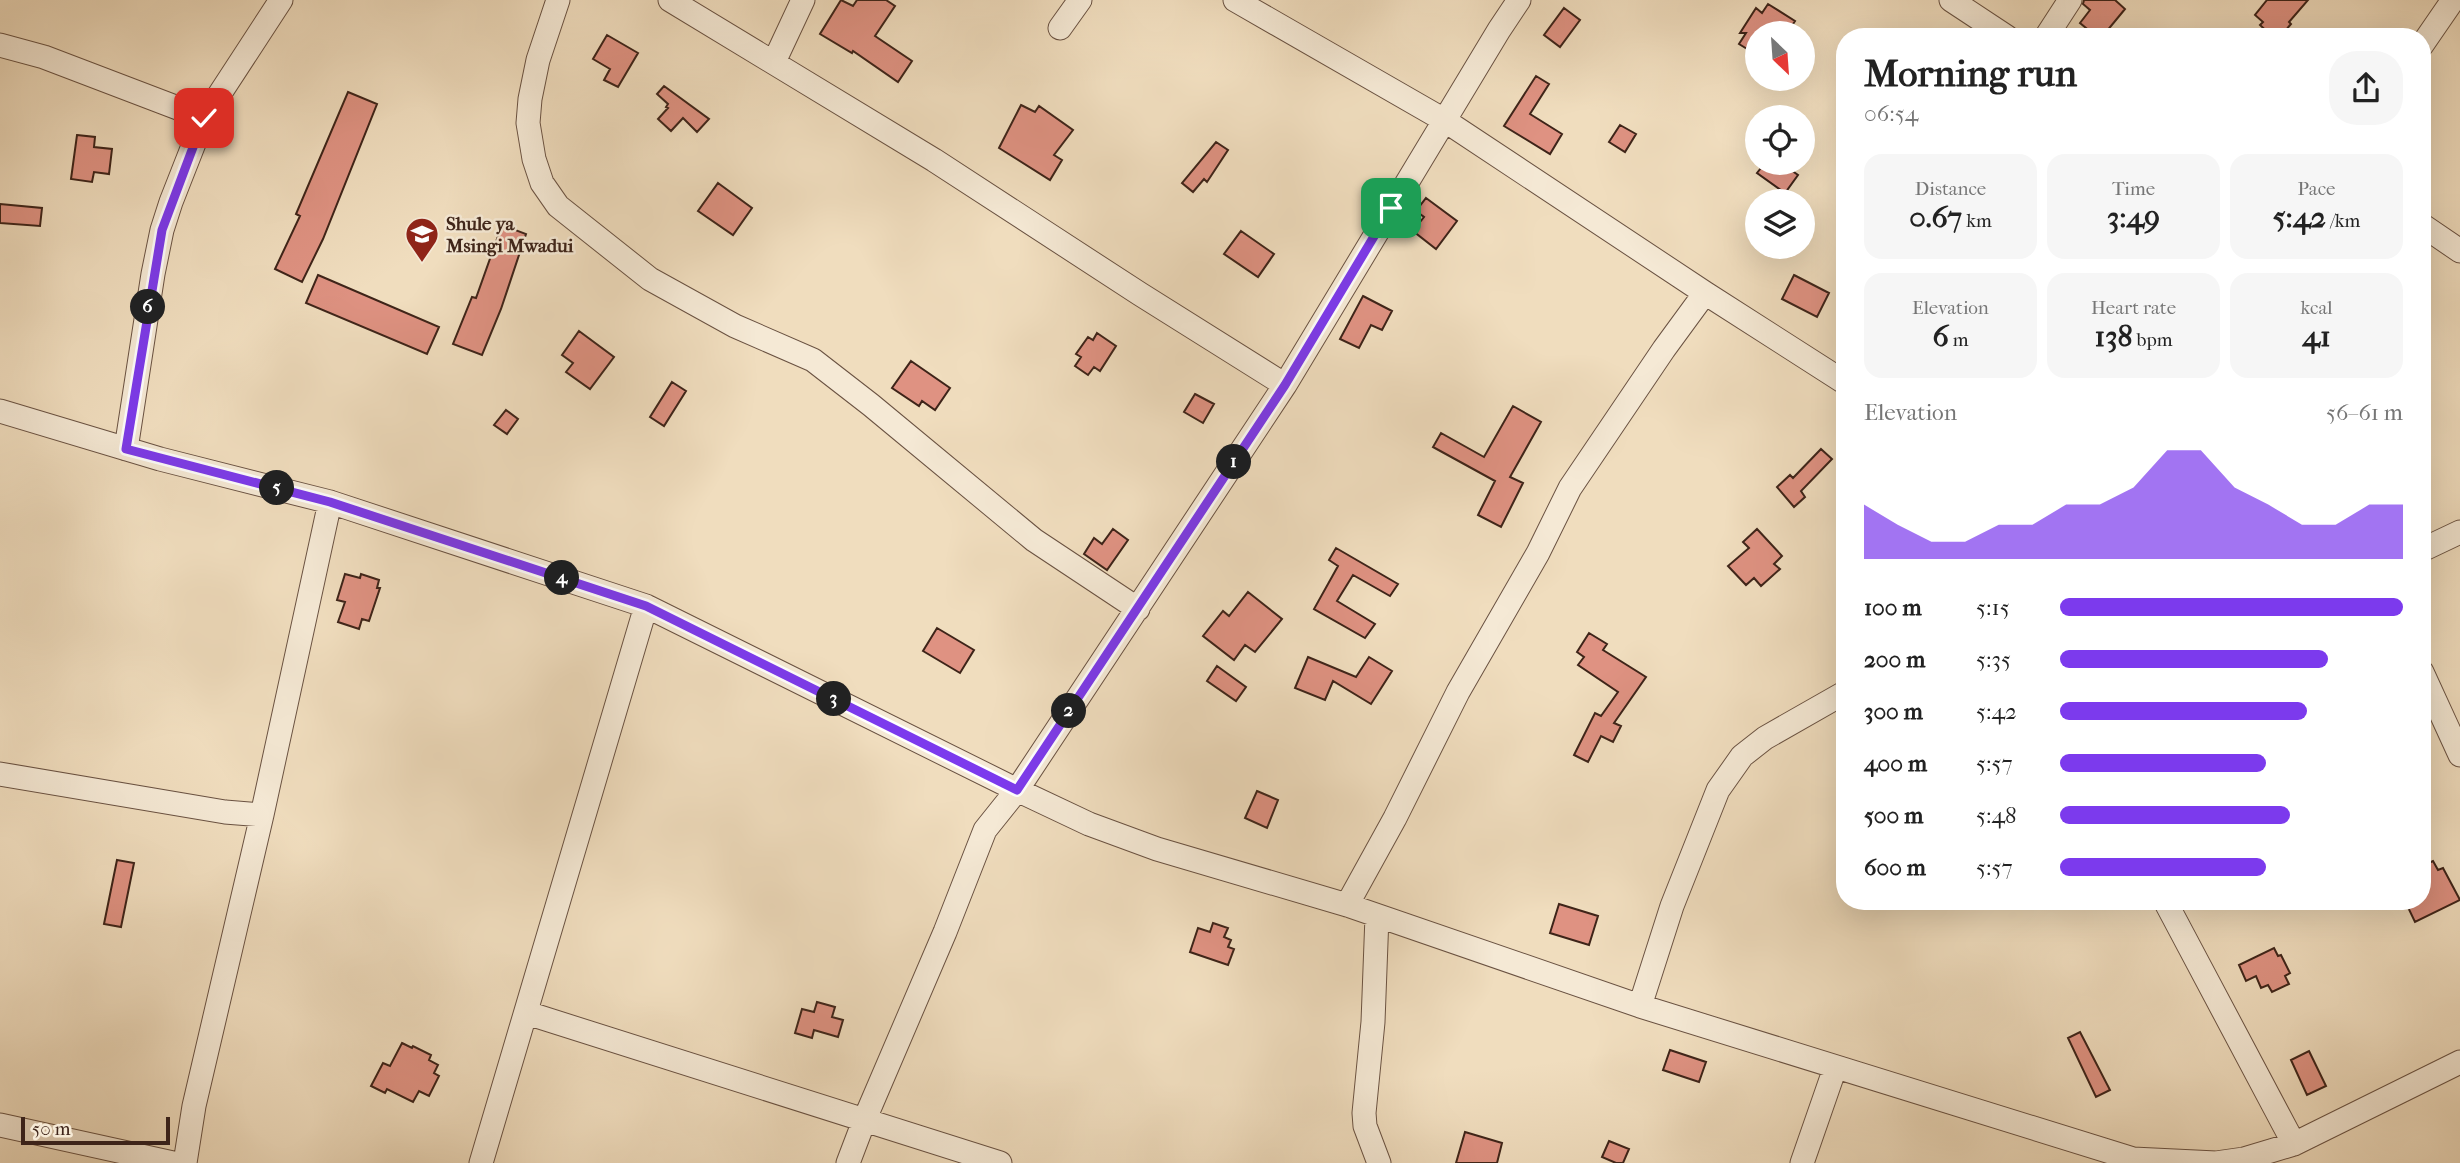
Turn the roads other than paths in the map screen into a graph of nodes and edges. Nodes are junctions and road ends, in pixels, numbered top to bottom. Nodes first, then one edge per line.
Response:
1 (281, 0) edge
2 (558, 0) edge
3 (670, 0) edge
4 (803, 0) edge
5 (1080, 0) edge
6 (1235, 0) edge
7 (1519, 0) edge
8 (1951, 0) edge
9 (2070, 0) edge
10 (2453, 0) edge
11 (1060, 28) dead end
12 (1993, 28) edge
13 (2052, 28) edge
14 (2431, 32) edge
15 (0, 46) edge
16 (774, 62) junction
17 (204, 118) junction
18 (1444, 120) junction
19 (2431, 231) edge
20 (2460, 251) edge
21 (1705, 293) junction
22 (1836, 377) edge
23 (1285, 385) junction
24 (0, 411) edge
25 (126, 449) junction
26 (330, 502) junction
27 (2460, 532) edge
28 (2431, 546) edge
29 (646, 606) junction
30 (1138, 609) junction
31 (2431, 692) edge
32 (1836, 698) edge
33 (2460, 755) edge
34 (0, 774) edge
35 (1017, 790) junction
36 (262, 815) junction
37 (1347, 905) junction
38 (2170, 910) edge
39 (1377, 916) junction
40 (1640, 1006) junction
41 (527, 1013) junction
42 (2460, 1062) edge
43 (1835, 1068) junction
44 (864, 1121) junction
45 (0, 1125) edge
46 (2294, 1144) junction
47 (170, 1162) edge
48 (481, 1163) edge
49 (848, 1163) edge
50 (1000, 1163) edge
51 (1379, 1163) edge
52 (1802, 1163) edge

1 - 17 street
2 - 30 street
3 - 16 street
4 - 16 street
5 - 11 street
6 - 18 street
7 - 18 street
8 - 12 street
9 - 13 street
10 - 14 street
15 - 17 street
16 - 23 street
17 - 25 street
18 - 21 street
18 - 23 street
19 - 20 street
21 - 22 street
21 - 37 street
23 - 30 street
24 - 25 street
25 - 26 street
26 - 29 street
26 - 36 street
27 - 28 street
29 - 35 street
29 - 41 street
30 - 35 street
31 - 33 street
32 - 40 street
34 - 36 street
35 - 37 street
35 - 44 street
36 - 47 street
37 - 39 street
38 - 46 street
39 - 40 street
39 - 51 street
40 - 43 street
41 - 44 street
41 - 48 street
42 - 46 street
43 - 46 street
43 - 52 street
44 - 49 street
44 - 50 street
45 - 47 street

